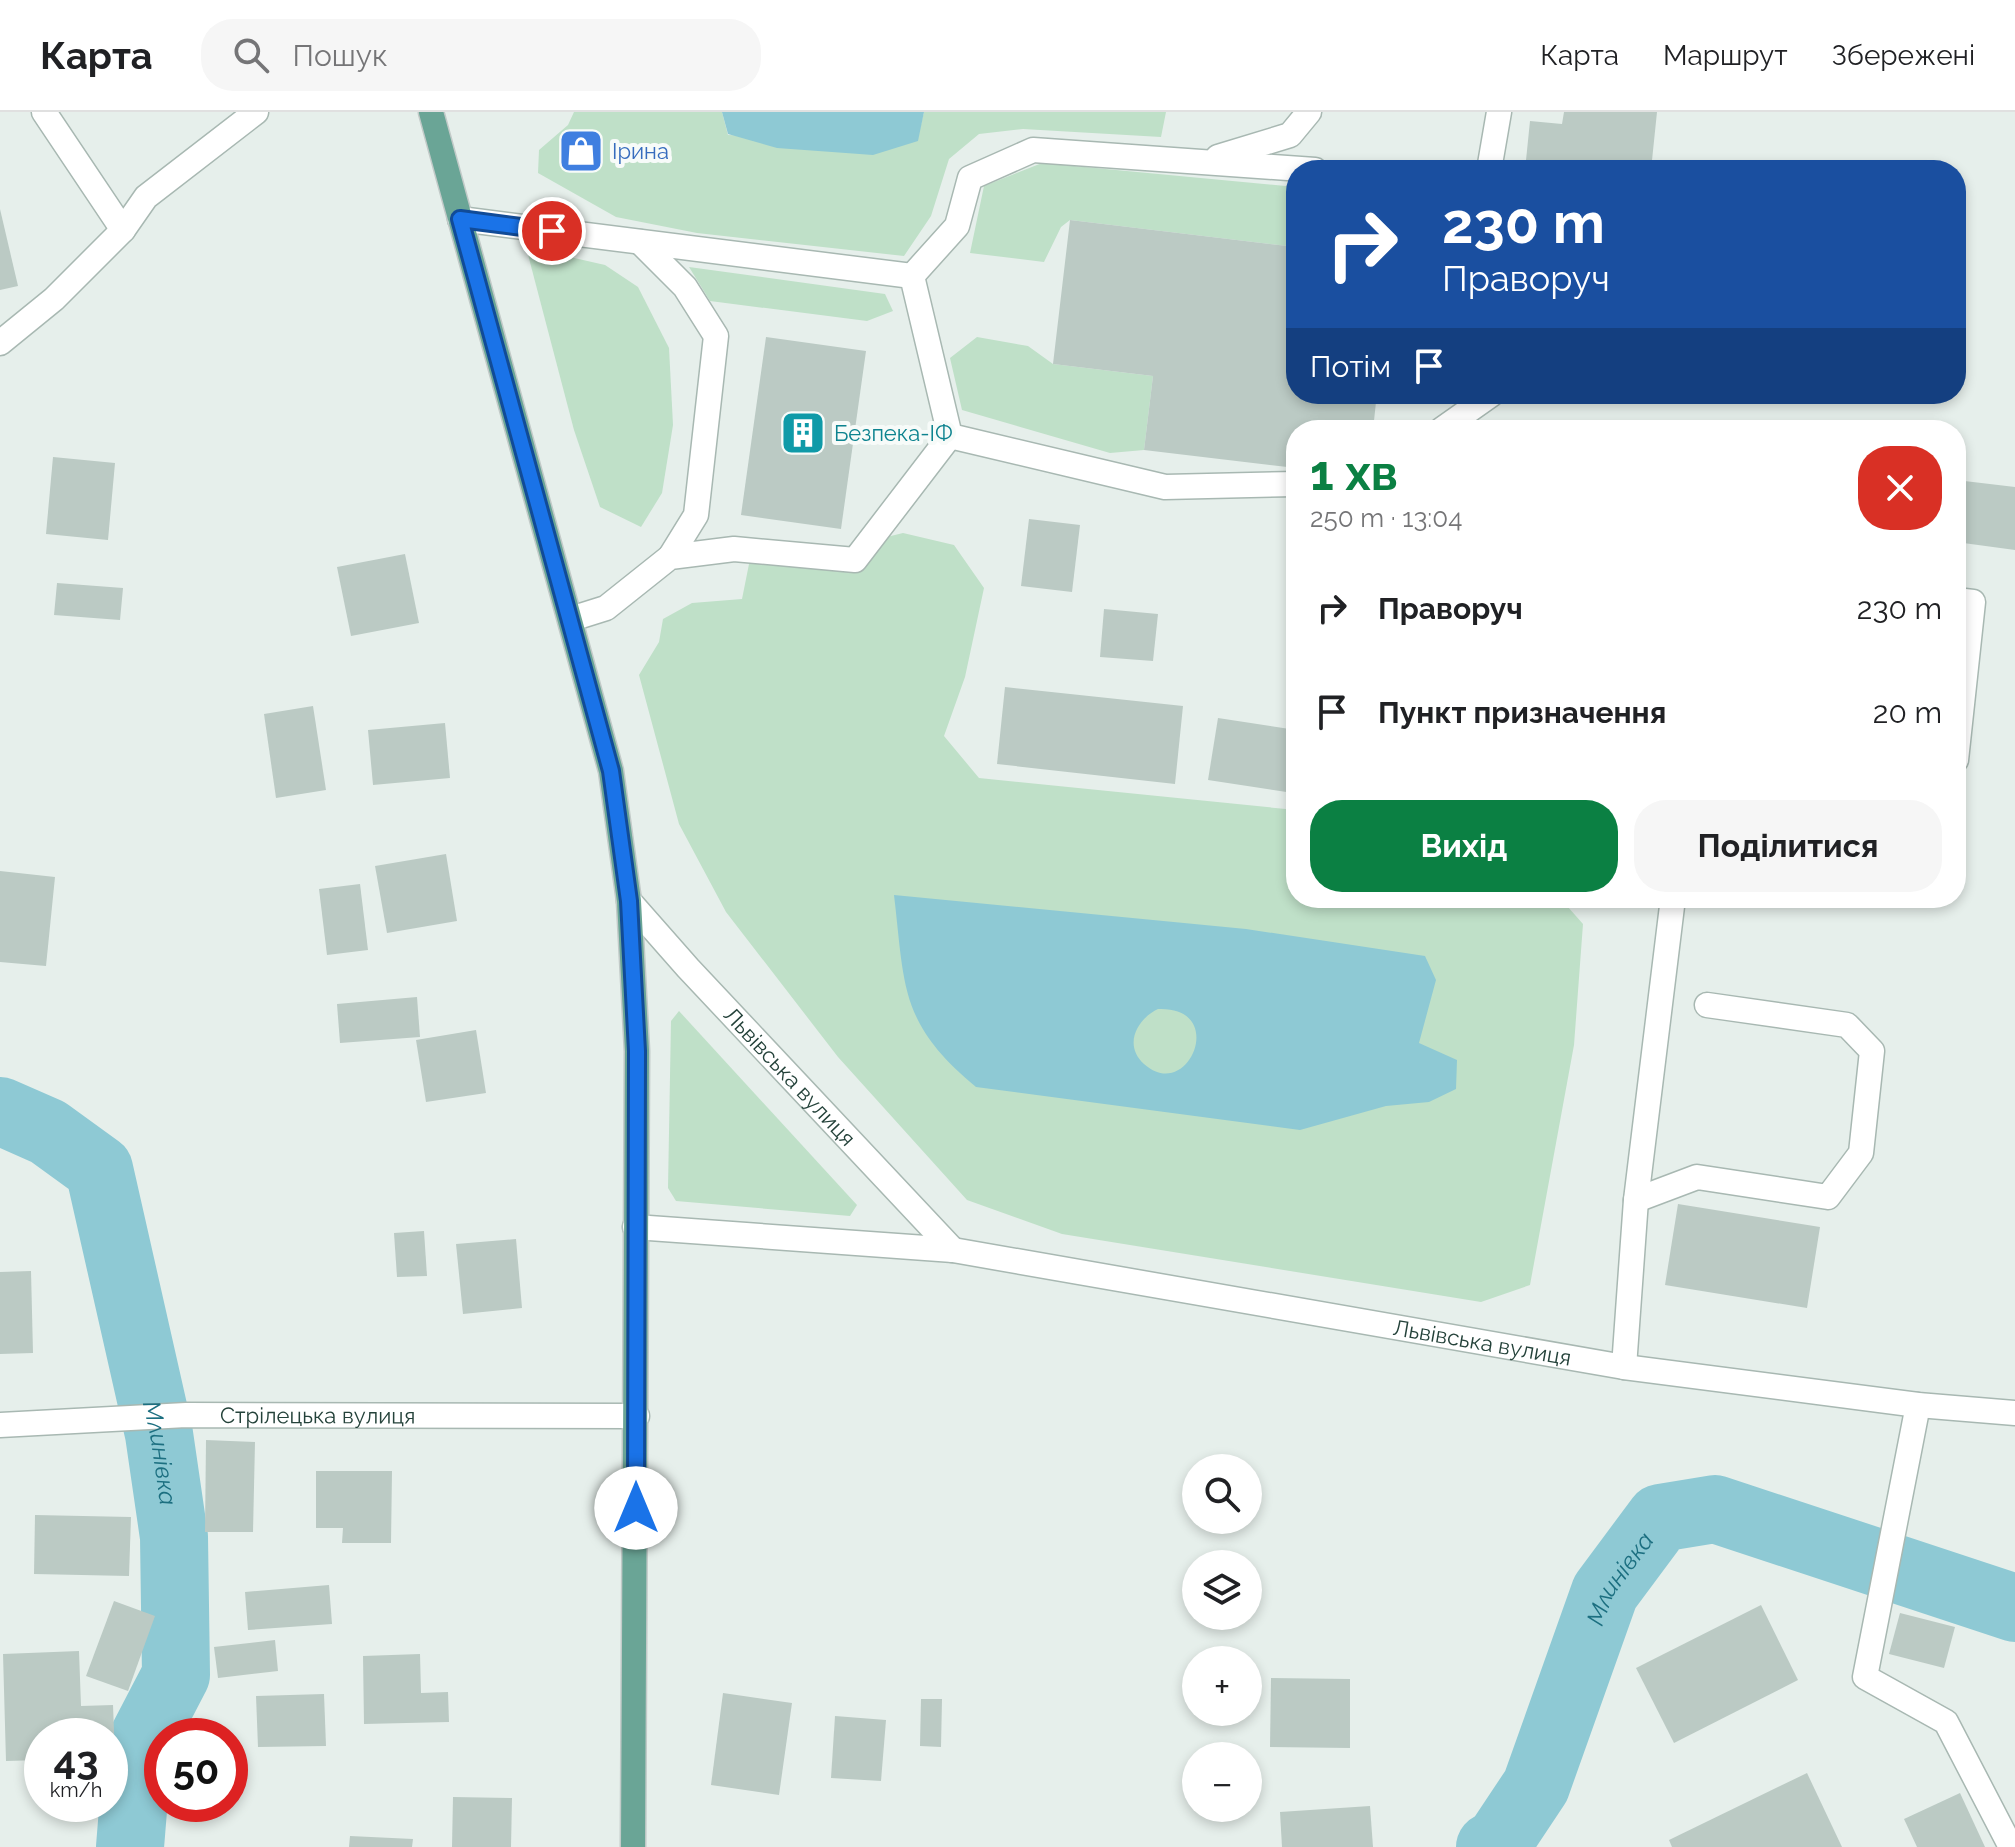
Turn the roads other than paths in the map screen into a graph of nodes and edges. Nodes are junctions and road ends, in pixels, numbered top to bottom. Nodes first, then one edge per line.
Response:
1 (44, 112) edge
2 (256, 112) edge
3 (431, 112) edge
4 (1309, 112) edge
5 (1499, 112) edge
6 (1491, 160) edge
7 (1202, 162) junction
8 (1286, 168) edge
9 (460, 219) junction
10 (123, 230) junction
11 (640, 242) junction
12 (912, 276) junction
13 (0, 343) edge
14 (1478, 404) edge
15 (1455, 420) edge
16 (950, 436) junction
17 (1286, 484) edge
18 (670, 557) junction
19 (1966, 601) edge
20 (571, 619) junction
21 (1966, 667) edge
22 (629, 901) junction
23 (1672, 908) edge
24 (1707, 1005) dead end
25 (1636, 1200) junction
26 (635, 1227) junction
27 (953, 1250) junction
28 (1624, 1367) junction
29 (1918, 1405) junction
30 (2015, 1413) edge
31 (637, 1416) junction
32 (0, 1425) edge
33 (633, 1847) edge
34 (2011, 1847) edge

1 - 10 street
2 - 10 street
3 - 9 main road
4 - 7 street
5 - 6 street
7 - 8 street
7 - 12 street
9 - 11 street
9 - 20 main road
10 - 13 street
11 - 12 street
11 - 18 street
12 - 16 street
14 - 15 street
16 - 17 street
16 - 18 street
18 - 20 street
19 - 21 street
20 - 22 main road
22 - 26 main road
22 - 27 street, Львівська вулиця
23 - 25 street
24 - 25 street
25 - 28 street
26 - 27 street, Львівська вулиця
26 - 31 main road
27 - 28 street, Львівська вулиця
28 - 29 street, Львівська вулиця
29 - 30 street, Львівська вулиця
29 - 34 street
31 - 32 street, Стрілецька вулиця
31 - 33 main road

